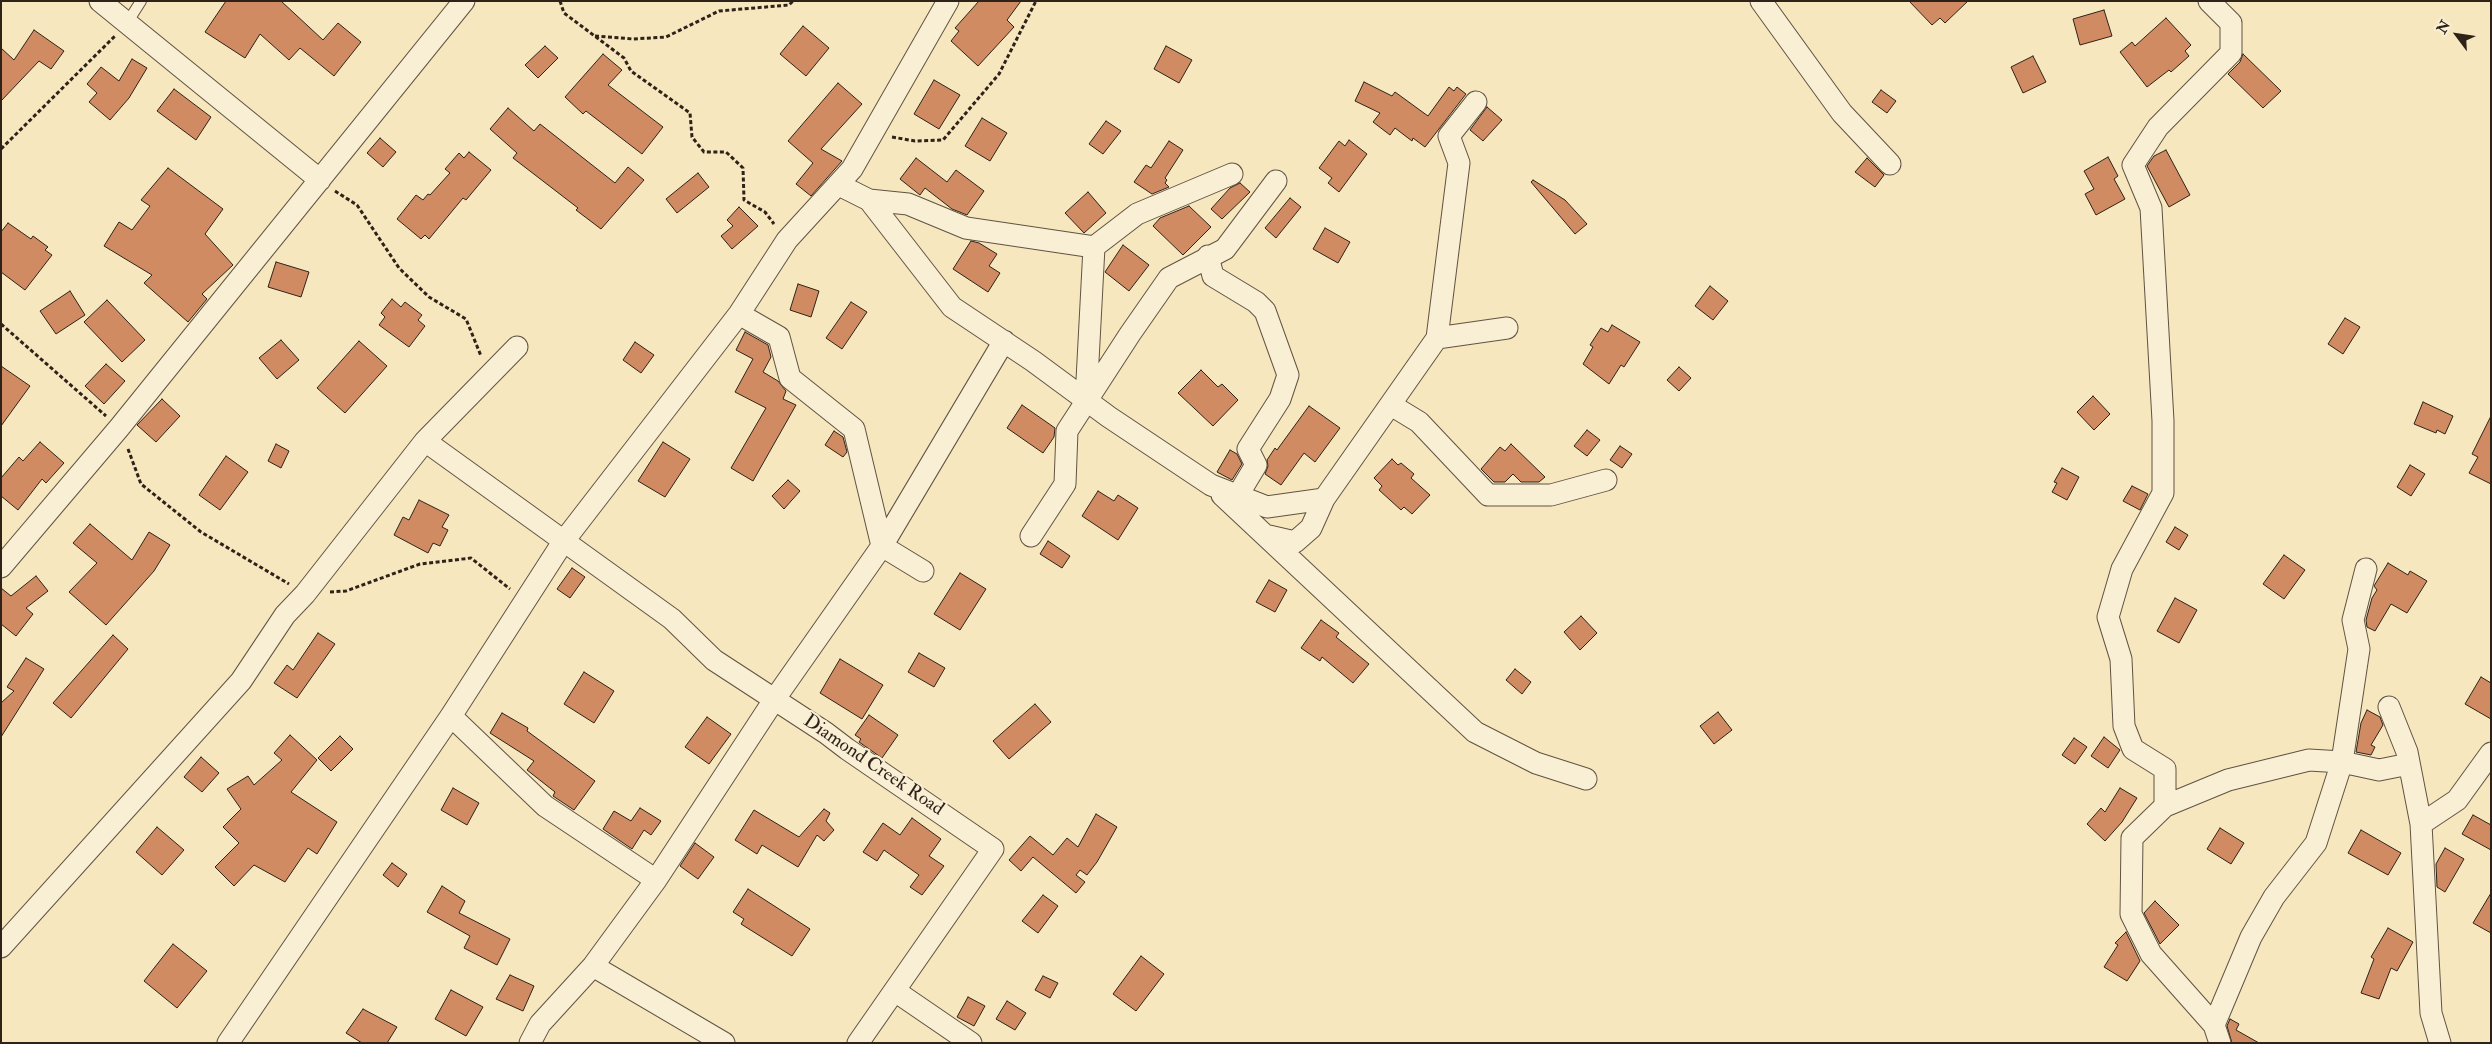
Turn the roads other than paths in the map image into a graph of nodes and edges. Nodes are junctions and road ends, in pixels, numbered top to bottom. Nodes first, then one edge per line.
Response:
1 (100, 1) edge
2 (141, 1) edge
3 (464, 1) edge
4 (948, 1) edge
5 (1760, 1) edge
6 (2209, 1) edge
7 (127, 23) junction
8 (1476, 102) dead end
9 (1890, 164) dead end
10 (1232, 174) dead end
11 (320, 180) junction
12 (1276, 181) dead end
13 (840, 185) junction
14 (869, 200) junction
15 (1094, 246) junction
16 (1208, 256) junction
17 (739, 314) junction
18 (1507, 328) dead end
19 (1437, 338) junction
20 (1004, 341) junction
21 (517, 347) dead end
22 (1086, 400) junction
23 (1391, 405) junction
24 (424, 441) junction
25 (1606, 480) dead end
26 (1211, 485) junction
27 (1238, 495) junction
28 (1324, 499) junction
29 (1031, 536) dead end
30 (1268, 536) junction
31 (563, 542) junction
32 (882, 546) junction
33 (1, 567) edge
34 (2366, 569) dead end
35 (923, 571) dead end
36 (774, 700) junction
37 (2389, 707) dead end
38 (452, 716) junction
39 (2491, 753) edge
40 (2342, 762) junction
41 (2409, 764) junction
42 (1586, 779) dead end
43 (2165, 806) junction
44 (2421, 824) junction
45 (656, 880) junction
46 (1, 947) edge
47 (593, 966) junction
48 (896, 991) junction
49 (2217, 1034) edge
50 (228, 1043) edge
51 (530, 1043) edge
52 (724, 1043) edge
53 (858, 1043) edge
54 (971, 1043) edge
55 (2440, 1043) edge

1 - 7 street
2 - 7 lane
3 - 11 street
4 - 13 street
5 - 9 street
6 - 43 street
7 - 11 street
8 - 19 street
10 - 15 street
11 - 33 street
12 - 16 street
13 - 14 street
13 - 17 street
14 - 15 street
14 - 20 street
15 - 22 street
16 - 22 street
16 - 27 street
17 - 31 street
17 - 32 street
18 - 19 street
19 - 23 street
20 - 22 street
20 - 32 street
21 - 24 street
22 - 26 street
22 - 29 street
23 - 25 street
23 - 28 street
24 - 31 street, Diamond Creek Road
24 - 46 street
26 - 27 street
26 - 30 street
27 - 28 street
28 - 30 street
30 - 42 street
31 - 36 street, Diamond Creek Road
31 - 38 street
32 - 35 street
32 - 36 street
34 - 40 street
36 - 45 street
36 - 48 street, Diamond Creek Road
37 - 41 street
38 - 45 street
38 - 50 street
39 - 44 street
40 - 41 street
40 - 43 street
40 - 49 street
41 - 44 street
43 - 49 street
44 - 55 street
45 - 47 street
47 - 51 street
47 - 52 street
48 - 53 street, Diamond Creek Road
48 - 54 street

